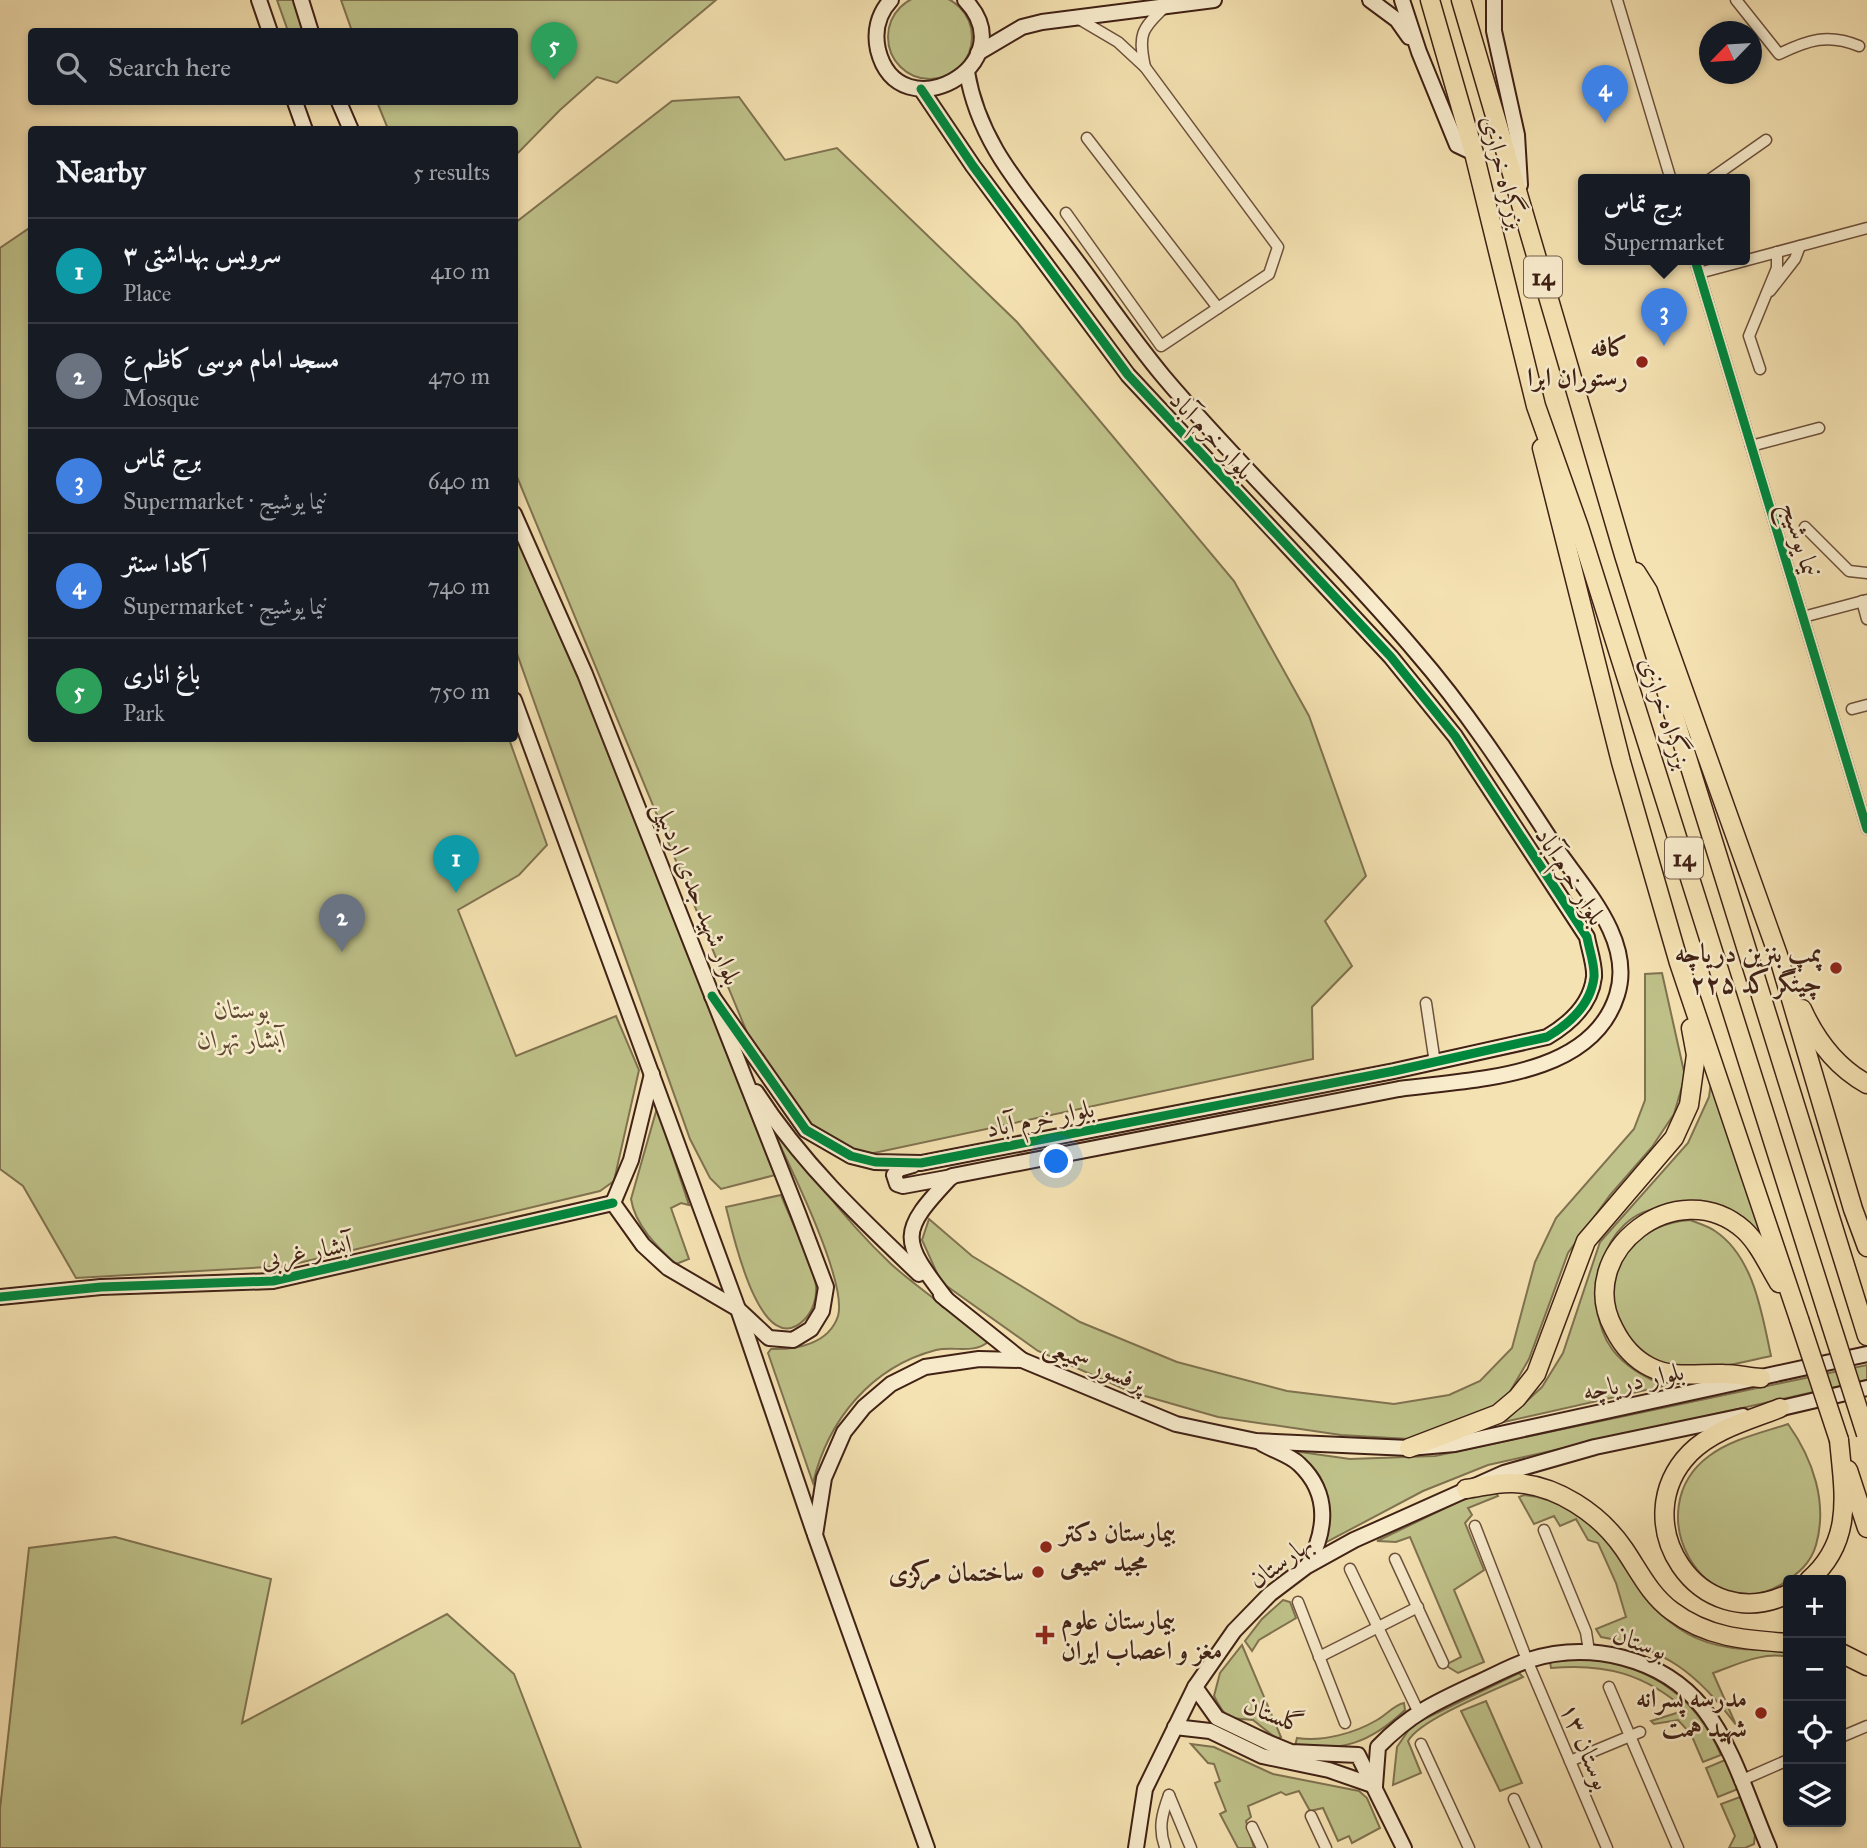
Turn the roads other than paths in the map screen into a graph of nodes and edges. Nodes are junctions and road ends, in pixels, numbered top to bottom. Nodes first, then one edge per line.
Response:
1 (259, 0) edge
2 (301, 0) edge
3 (965, 0) edge
4 (1214, 0) edge
5 (1370, 0) edge
6 (1402, 0) edge
7 (1430, 0) edge
8 (1461, 0) edge
9 (1494, 0) edge
10 (1617, 0) edge
11 (1736, 0) edge
12 (885, 2) edge
13 (1165, 7) junction
14 (1075, 17) junction
15 (270, 28) edge
16 (310, 28) edge
17 (1859, 46) dead end
18 (1419, 52) junction
19 (978, 53) junction
20 (1145, 67) junction
21 (967, 72) junction
22 (921, 89) junction
23 (296, 105) edge
24 (340, 105) edge
25 (304, 126) edge
26 (349, 126) edge
27 (1087, 138) dead end
28 (1766, 140) dead end
29 (1474, 153) junction
30 (1669, 174) edge
31 (1718, 174) edge
32 (1521, 204) junction
33 (1066, 213) dead end
34 (1867, 228) edge
35 (1800, 246) junction
36 (1777, 252) junction
37 (1750, 259) edge
38 (1697, 265) edge
39 (1729, 265) edge
40 (1107, 271) junction
41 (1699, 273) junction
42 (1092, 281) junction
43 (1761, 302) junction
44 (1218, 308) junction
45 (1161, 346) junction
46 (1148, 356) junction
47 (1760, 369) dead end
48 (1535, 406) junction
49 (1819, 428) dead end
50 (1751, 446) junction
51 (518, 523) edge
52 (1805, 527) dead end
53 (1624, 555) junction
54 (1867, 573) edge
55 (1865, 600) edge
56 (1803, 617) junction
57 (1867, 619) edge
58 (1867, 705) edge
59 (1852, 709) dead end
60 (518, 711) edge
61 (1867, 829) edge
62 (1778, 955) junction
63 (1679, 962) junction
64 (712, 996) junction
65 (1426, 1003) dead end
66 (737, 1062) junction
67 (1435, 1063) junction
68 (1394, 1072) junction
69 (652, 1073) junction
70 (1867, 1084) edge
71 (1399, 1089) junction
72 (921, 1163) junction
73 (952, 1177) junction
74 (613, 1203) junction
75 (1867, 1247) edge
76 (0, 1297) edge
77 (947, 1300) junction
78 (738, 1309) junction
79 (1799, 1319) junction
80 (1867, 1336) edge
81 (1867, 1354) edge
82 (1022, 1360) junction
83 (1761, 1378) junction
84 (1867, 1388) edge
85 (1780, 1408) junction
86 (1866, 1436) edge
87 (1839, 1440) junction
88 (1256, 1441) junction
89 (1409, 1448) junction
90 (1465, 1489) junction
91 (1475, 1526) dead end
92 (1867, 1528) edge
93 (1544, 1530) dead end
94 (816, 1535) junction
95 (1395, 1559) dead end
96 (1307, 1566) junction
97 (1350, 1569) dead end
98 (1814, 1575) edge
99 (1783, 1595) edge
100 (1298, 1602) dead end
101 (1418, 1607) junction
102 (1377, 1626) junction
103 (1783, 1643) edge
104 (1589, 1651) junction
105 (1846, 1656) edge
106 (1319, 1657) junction
107 (1527, 1661) junction
108 (1443, 1663) dead end
109 (1867, 1666) edge
110 (1195, 1687) junction
111 (1609, 1687) dead end
112 (1418, 1711) junction
113 (1345, 1723) dead end
114 (1867, 1726) edge
115 (1175, 1727) junction
116 (1640, 1732) dead end
117 (1846, 1735) edge
118 (1629, 1737) junction
119 (1421, 1744) dead end
120 (1378, 1747) junction
121 (1358, 1755) junction
122 (1570, 1761) junction
123 (1783, 1762) edge
124 (1740, 1781) junction
125 (1375, 1786) junction
126 (1514, 1799) dead end
127 (1311, 1816) dead end
128 (1252, 1827) dead end
129 (1764, 1846) edge
130 (1165, 1847) edge
131 (927, 1848) edge
132 (1136, 1848) edge
133 (1191, 1848) edge
134 (1262, 1848) edge
135 (1326, 1848) edge
136 (1404, 1848) edge
137 (1469, 1848) edge
138 (1536, 1848) edge
139 (1607, 1848) edge
140 (1678, 1848) edge

1 - 15 street
2 - 16 street
3 - 19 street
4 - 13 street
5 - 18 street
6 - 18 street
7 - 29 highway, بزرگراه خرازی / 14
8 - 32 highway, بزرگراه خرازی / 14
9 - 32 street
10 - 30 street
11 - 17 street
12 - 22 street
13 - 14 street
13 - 20 street
14 - 19 street
14 - 20 street
18 - 29 street
19 - 21 street
20 - 44 street
21 - 22 street
21 - 42 street, بلوار خرم آباد
22 - 67 street, بلوار خرم آباد
23 - 25 street
24 - 26 street
27 - 44 street
28 - 31 street
29 - 48 highway, بزرگراه خرازی / 14
32 - 53 highway, بزرگراه خرازی / 14
33 - 40 street
34 - 35 street
35 - 36 street
35 - 43 street
36 - 37 street
36 - 43 street
38 - 41 street, نیما یوشیج
39 - 41 street
40 - 42 street
40 - 45 street
41 - 50 street, نیما یوشیج
42 - 46 street, بلوار خرم آباد
43 - 47 street
44 - 45 street
45 - 46 street
46 - 71 street, بلوار خرم آباد
48 - 63 highway
48 - 86 highway, بزرگراه خرازی / 14, bridge
49 - 50 street
50 - 56 street, نیما یوشیج
51 - 64 street, بلوار شهید جدی اردبیلی
52 - 54 street
53 - 62 highway
53 - 80 highway, بزرگراه خرازی / 14
55 - 56 street
55 - 57 street
56 - 61 street, نیما یوشیج
58 - 59 street
60 - 69 street, بلوار شهید جدی اردبیلی
62 - 70 highway
62 - 75 highway
63 - 79 highway
63 - 89 highway
64 - 66 street, بلوار شهید جدی اردبیلی
64 - 72 street, بلوار خرم آباد
65 - 67 street
66 - 77 street
66 - 78 street, بلوار شهید جدی اردبیلی
67 - 68 street, بلوار خرم آباد
68 - 71 street
68 - 72 street, بلوار خرم آباد
69 - 74 street
69 - 78 street, بلوار شهید جدی اردبیلی
71 - 73 street, بلوار خرم آباد
72 - 73 street, بلوار خرم آباد
73 - 77 street
74 - 76 street, آبشار غربی
74 - 78 street
77 - 82 street
78 - 94 street, بلوار شهید جدی اردبیلی
79 - 83 highway
79 - 87 highway, bridge
81 - 83 street, بلوار دریاچه
82 - 88 street, پرفسور سمیعی
82 - 94 street, پرفسور سمیعی
83 - 89 street, بلوار دریاچه
84 - 85 street
85 - 90 street
85 - 99 highway
87 - 92 highway
87 - 98 highway
88 - 89 street, پرفسور سمیعی
88 - 96 street
90 - 96 street, بهارستان
90 - 103 highway
91 - 107 street, بوستان ۱۳
93 - 104 street
94 - 131 street, پرفسور سمیعی
95 - 101 street
96 - 110 street, بهارستان
97 - 102 street
100 - 106 street
101 - 102 street
101 - 108 street
102 - 106 street
102 - 112 street
104 - 107 street, بوستان
104 - 124 street, بوستان
105 - 109 highway
106 - 113 street
107 - 112 street, بوستان
107 - 122 street, بوستان ۱۳
110 - 115 street, بهارستان
110 - 121 street, گلستان
111 - 118 street
112 - 120 street, بوستان
114 - 117 street
115 - 125 street, گلستان
115 - 132 street, بهارستان
116 - 118 street
118 - 122 street
118 - 140 street
119 - 137 street
120 - 121 street, بوستان
120 - 125 street
121 - 125 street
122 - 139 street, بوستان ۱۳
123 - 124 street
124 - 129 street, بوستان
125 - 136 street
126 - 138 street
127 - 135 street
128 - 134 street
130 - 133 street

